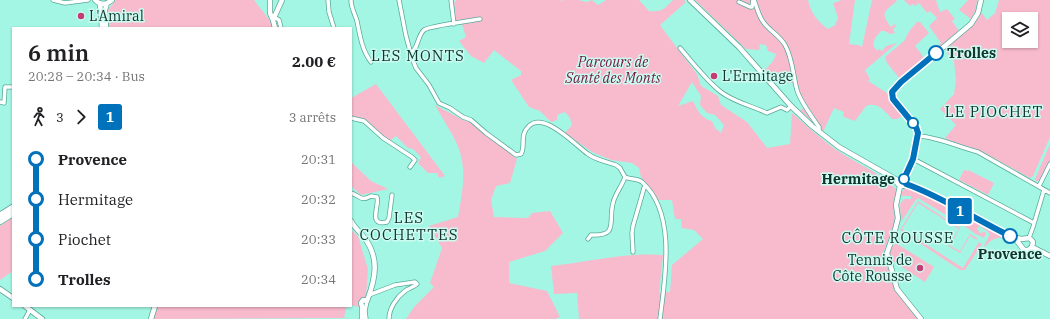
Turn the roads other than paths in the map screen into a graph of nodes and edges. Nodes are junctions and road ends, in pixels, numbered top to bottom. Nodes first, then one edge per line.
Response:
1 (53, 0) edge
2 (87, 0) edge
3 (95, 0) edge
4 (112, 0) edge
5 (270, 0) edge
6 (282, 0) edge
7 (328, 0) edge
8 (351, 0) edge
9 (451, 0) edge
10 (690, 0) edge
11 (754, 0) edge
12 (981, 0) edge
13 (400, 1) edge
14 (739, 2) dead end
15 (100, 3) junction
16 (107, 3) junction
17 (752, 7) junction
18 (752, 12) dead end
19 (274, 16) junction
20 (480, 19) dead end
21 (454, 24) junction
22 (101, 27) edge
23 (106, 27) edge
24 (275, 27) edge
25 (281, 27) edge
26 (334, 27) edge
27 (680, 48) dead end
28 (410, 53) junction
29 (371, 62) dead end
30 (12, 87) edge
31 (0, 102) edge
32 (791, 106) junction
33 (352, 118) edge
34 (819, 132) junction
35 (918, 136) junction
36 (917, 161) dead end
37 (1050, 164) edge
38 (410, 167) dead end
39 (625, 177) junction
40 (898, 180) junction
41 (905, 181) junction
42 (646, 186) junction
43 (900, 186) junction
44 (1039, 186) junction
45 (1044, 190) junction
46 (1050, 193) edge
47 (352, 194) edge
48 (392, 195) dead end
49 (12, 207) edge
50 (12, 211) edge
51 (0, 214) edge
52 (12, 215) edge
53 (0, 218) edge
54 (0, 222) edge
55 (352, 222) edge
56 (1034, 223) junction
57 (1011, 236) junction
58 (1029, 238) junction
59 (588, 239) dead end
60 (1022, 239) junction
61 (1020, 245) junction
62 (1032, 247) junction
63 (633, 252) dead end
64 (1050, 256) edge
65 (0, 288) edge
66 (369, 295) junction
67 (12, 297) edge
68 (367, 301) junction
69 (26, 307) edge
70 (156, 307) edge
71 (30, 310) junction
72 (25, 319) edge
73 (42, 319) edge
74 (152, 319) edge
75 (362, 319) edge
76 (366, 319) edge
77 (389, 319) edge
78 (660, 319) edge
79 (921, 319) edge

1 - 2 street
3 - 15 main road
4 - 16 main road
5 - 19 main road
6 - 19 main road
7 - 26 street
8 - 29 street
9 - 21 street
10 - 32 main road
11 - 17 street
11 - 34 street
12 - 35 main road
13 - 28 street
14 - 17 street
15 - 16 main road
15 - 22 main road
16 - 23 main road
17 - 18 street
19 - 24 main road
19 - 25 street
20 - 21 street
21 - 28 street
27 - 32 street
28 - 39 street
30 - 31 street
32 - 34 main road
33 - 38 street
34 - 40 main road
35 - 41 main road
35 - 44 street
36 - 56 street
37 - 44 street
39 - 42 street
39 - 59 street
40 - 41 main road
40 - 43 main road
41 - 43 main road
41 - 57 main road
42 - 63 street
42 - 78 street
43 - 79 main road
44 - 45 street
45 - 46 street
45 - 56 street
47 - 48 street
49 - 51 street
50 - 53 main road
52 - 54 main road
55 - 66 main road
56 - 58 street
57 - 60 main road
57 - 61 main road
58 - 60 main road
58 - 62 main road
60 - 61 main road
61 - 62 main road
62 - 64 main road
65 - 67 main road
66 - 68 main road
66 - 77 street
68 - 75 main road
68 - 76 street
69 - 71 main road
70 - 74 main road
71 - 72 street
71 - 73 main road

